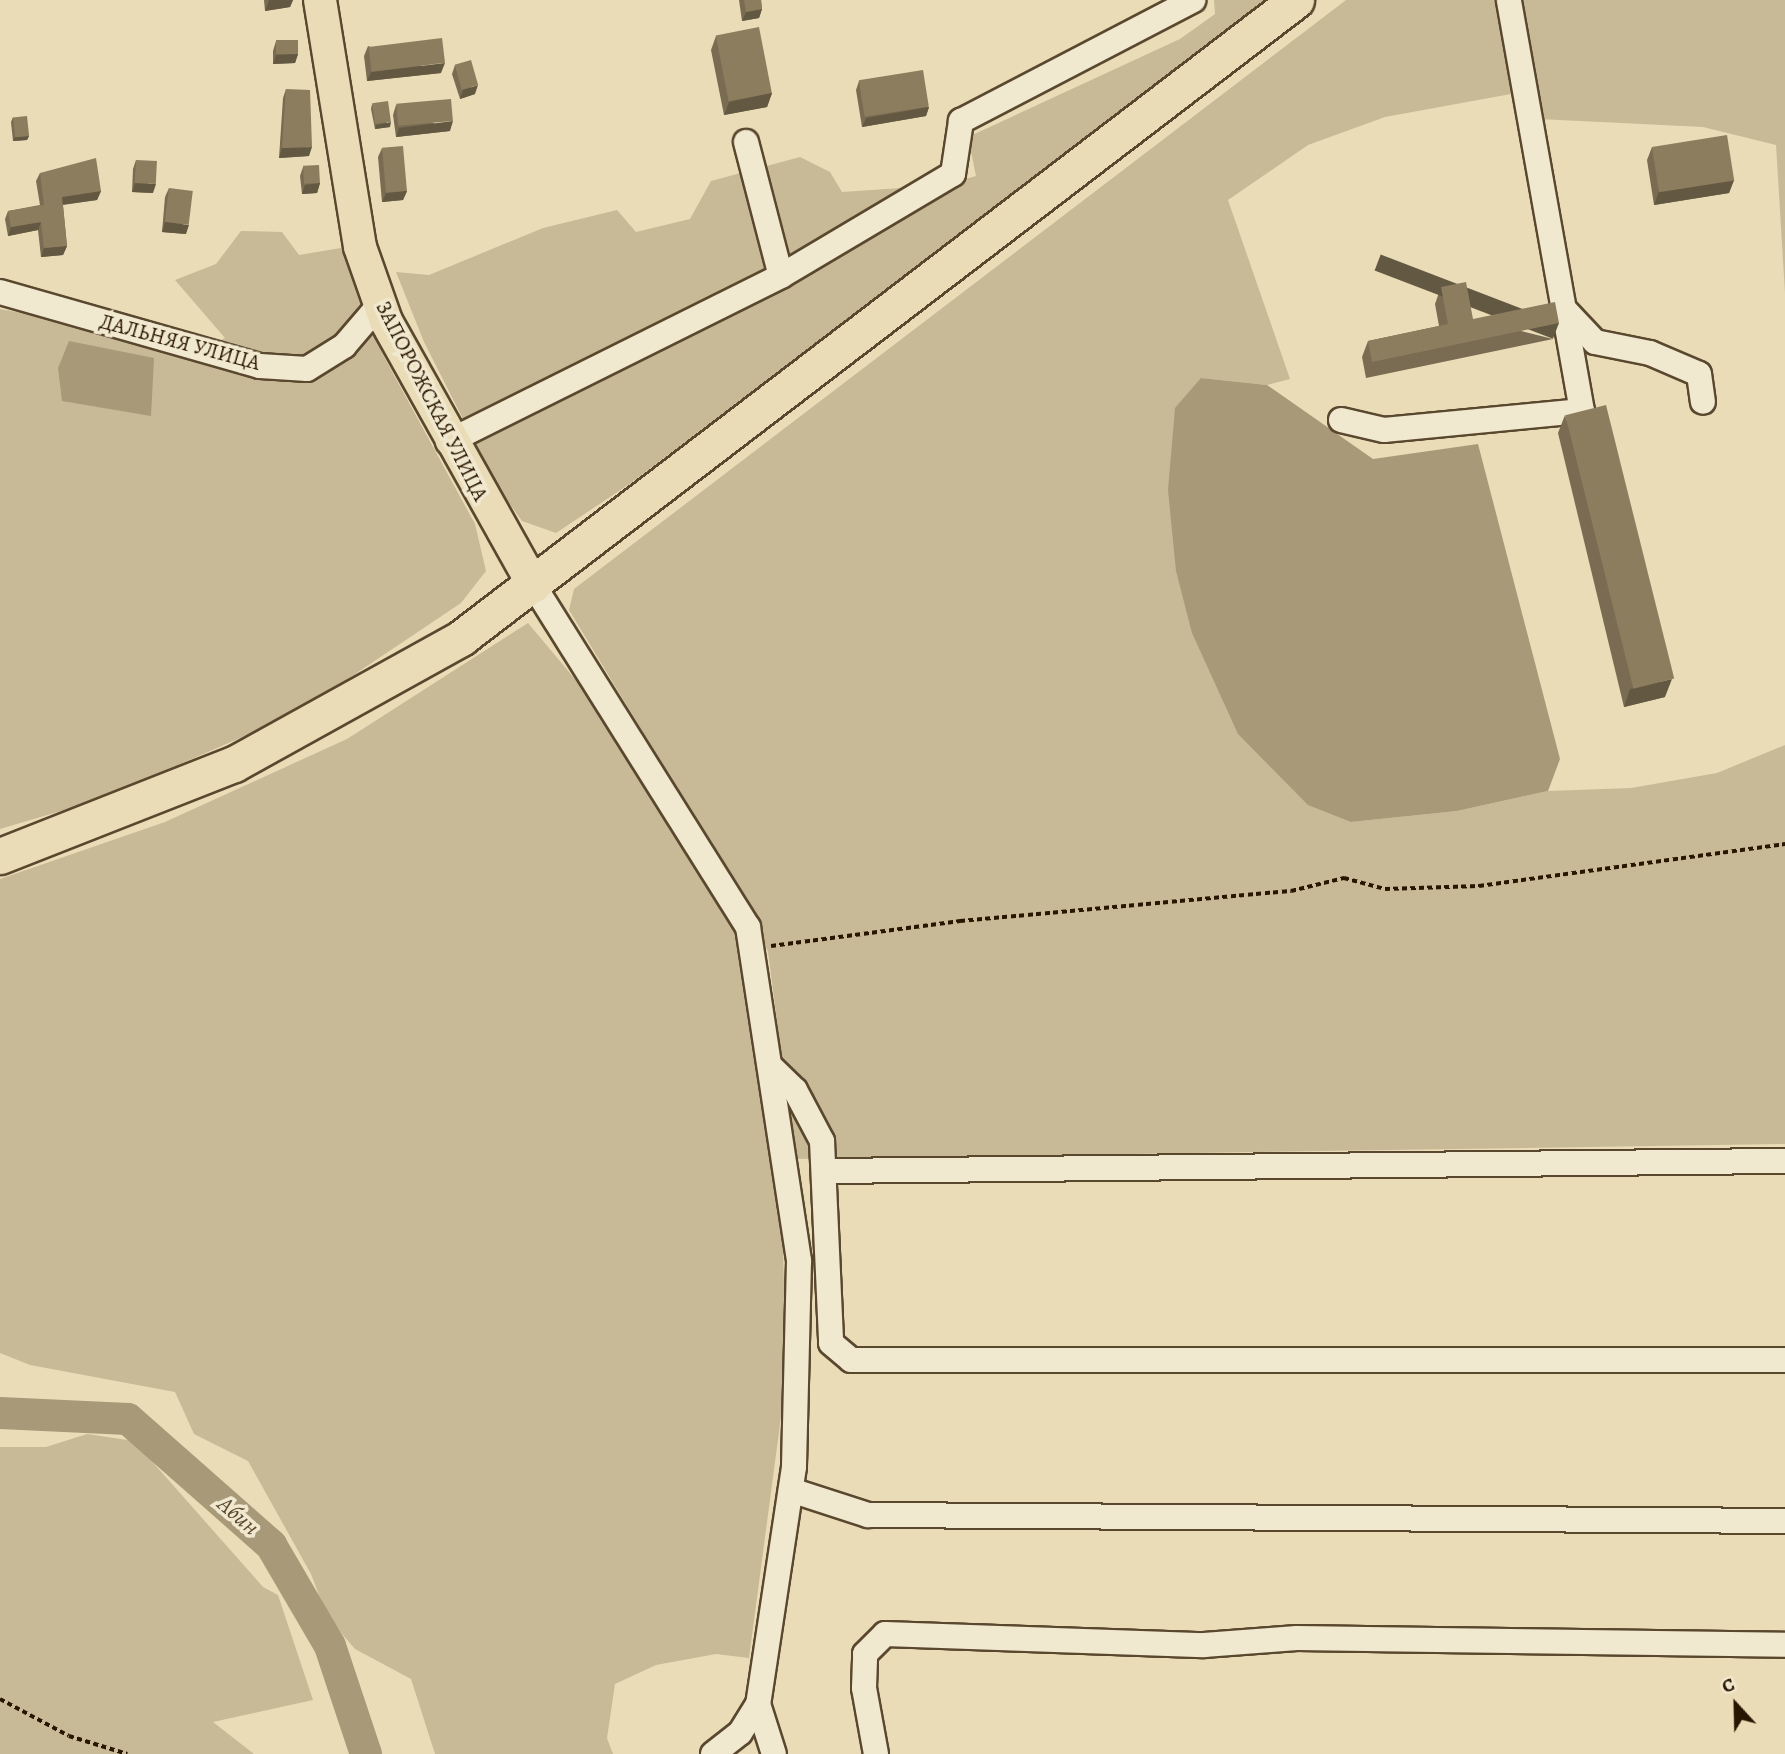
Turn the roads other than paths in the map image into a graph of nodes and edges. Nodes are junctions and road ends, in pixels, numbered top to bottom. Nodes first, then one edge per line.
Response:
1 (320, 0) edge
2 (1194, 0) edge
3 (1296, 0) edge
4 (1509, 0) edge
5 (746, 142) dead end
6 (781, 276) junction
7 (0, 292) edge
8 (380, 304) junction
9 (1563, 308) junction
10 (1703, 402) dead end
11 (1341, 419) dead end
12 (449, 442) junction
13 (534, 586) junction
14 (0, 856) edge
15 (772, 1068) junction
16 (1785, 1161) edge
17 (826, 1171) junction
18 (1785, 1360) edge
19 (791, 1489) junction
20 (1785, 1521) edge
21 (1785, 1645) edge
22 (758, 1704) junction
23 (713, 1754) edge
24 (774, 1754) edge
25 (876, 1754) edge

1 - 8 main road, ЗАПОРОЖСКАЯ УЛИЦА
2 - 6 street
3 - 13 highway
4 - 9 street
5 - 6 street
6 - 12 street
7 - 8 street, ДАЛЬНЯЯ УЛИЦА
8 - 12 main road, ЗАПОРОЖСКАЯ УЛИЦА
9 - 10 street
9 - 11 street
12 - 13 main road, ЗАПОРОЖСКАЯ УЛИЦА
13 - 14 highway
13 - 15 street
15 - 17 street
15 - 19 street
16 - 17 street
17 - 18 street
19 - 20 street
19 - 22 street
21 - 25 street
22 - 23 street
22 - 24 street

